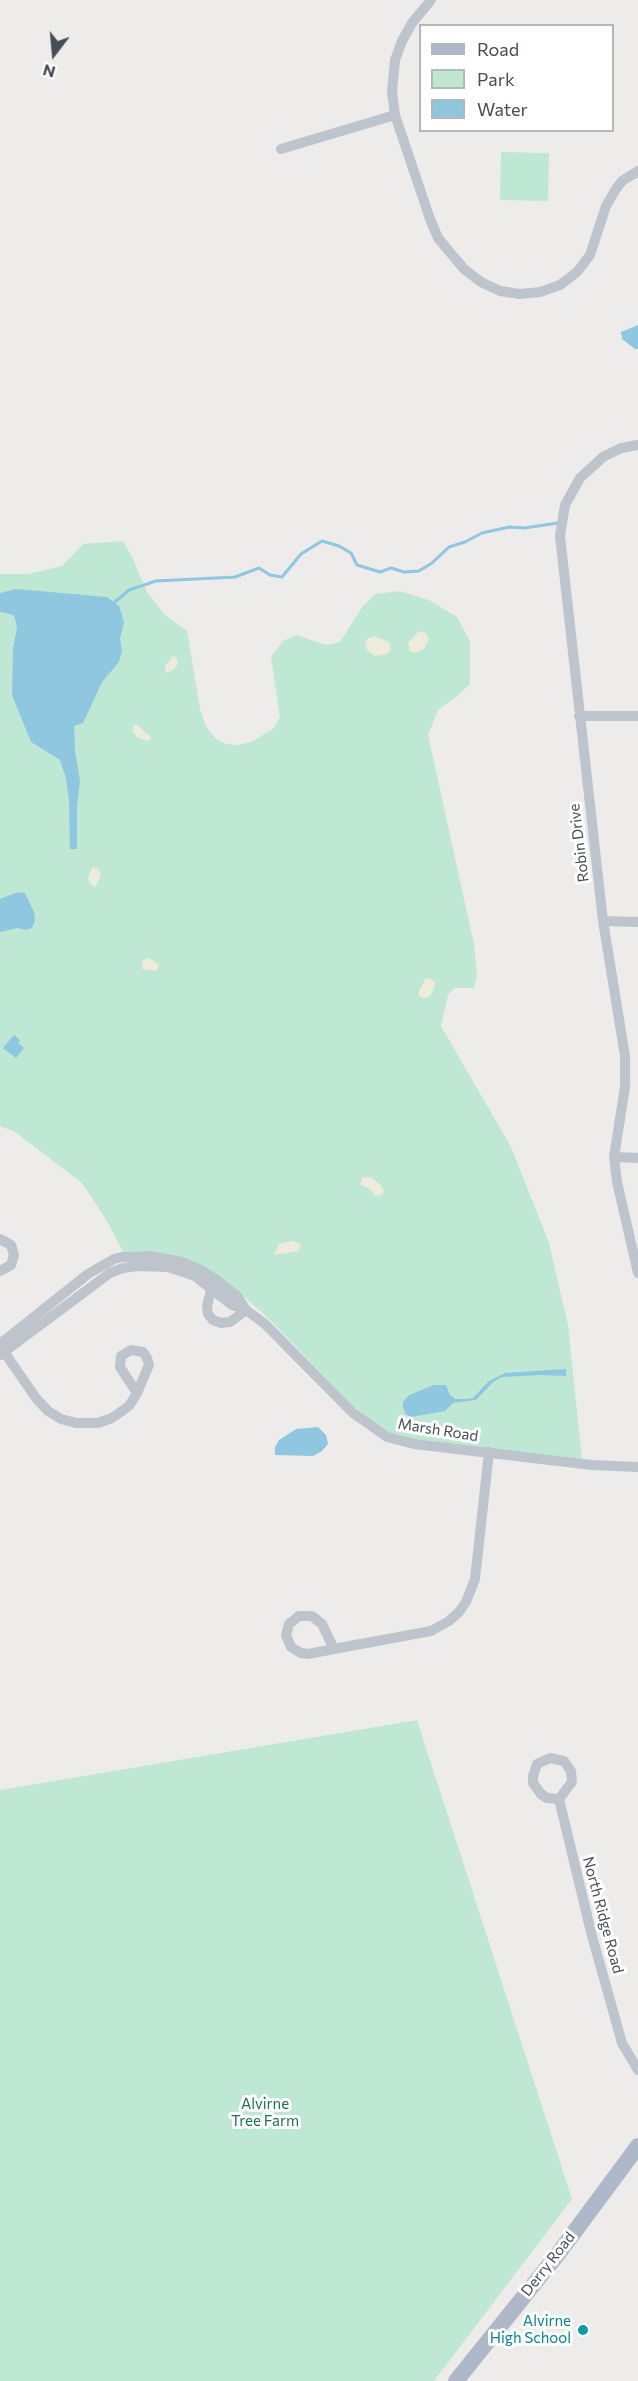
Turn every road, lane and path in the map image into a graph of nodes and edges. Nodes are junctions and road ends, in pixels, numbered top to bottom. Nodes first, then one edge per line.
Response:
1 (431, 0) edge
2 (395, 115) junction
3 (281, 149) dead end
4 (638, 171) edge
5 (638, 445) edge
6 (579, 716) junction
7 (638, 716) edge
8 (603, 921) junction
9 (638, 922) edge
10 (614, 1157) junction
11 (638, 1158) edge
12 (0, 1239) edge
13 (0, 1271) edge
14 (638, 1273) edge
15 (215, 1285) junction
16 (246, 1310) junction
17 (1, 1349) edge
18 (137, 1393) dead end
19 (489, 1452) junction
20 (638, 1467) edge
21 (334, 1649) junction
22 (559, 1799) dead end
23 (638, 2070) edge
24 (638, 2146) edge
25 (456, 2381) edge

1 - 2 street
2 - 3 street
2 - 4 street
5 - 6 street, Robin Drive
6 - 7 street
6 - 8 street, Robin Drive
8 - 9 street
8 - 10 street, Robin Drive
10 - 11 street
10 - 14 street, Robin Drive
12 - 13 street
15 - 16 street, Marsh Road
15 - 16 street
15 - 17 street, Marsh Road
16 - 19 street, Marsh Road
17 - 18 street
19 - 20 street, Marsh Road
19 - 21 street
21 - 21 street
22 - 23 street, North Ridge Road
24 - 25 main road, Derry Road

